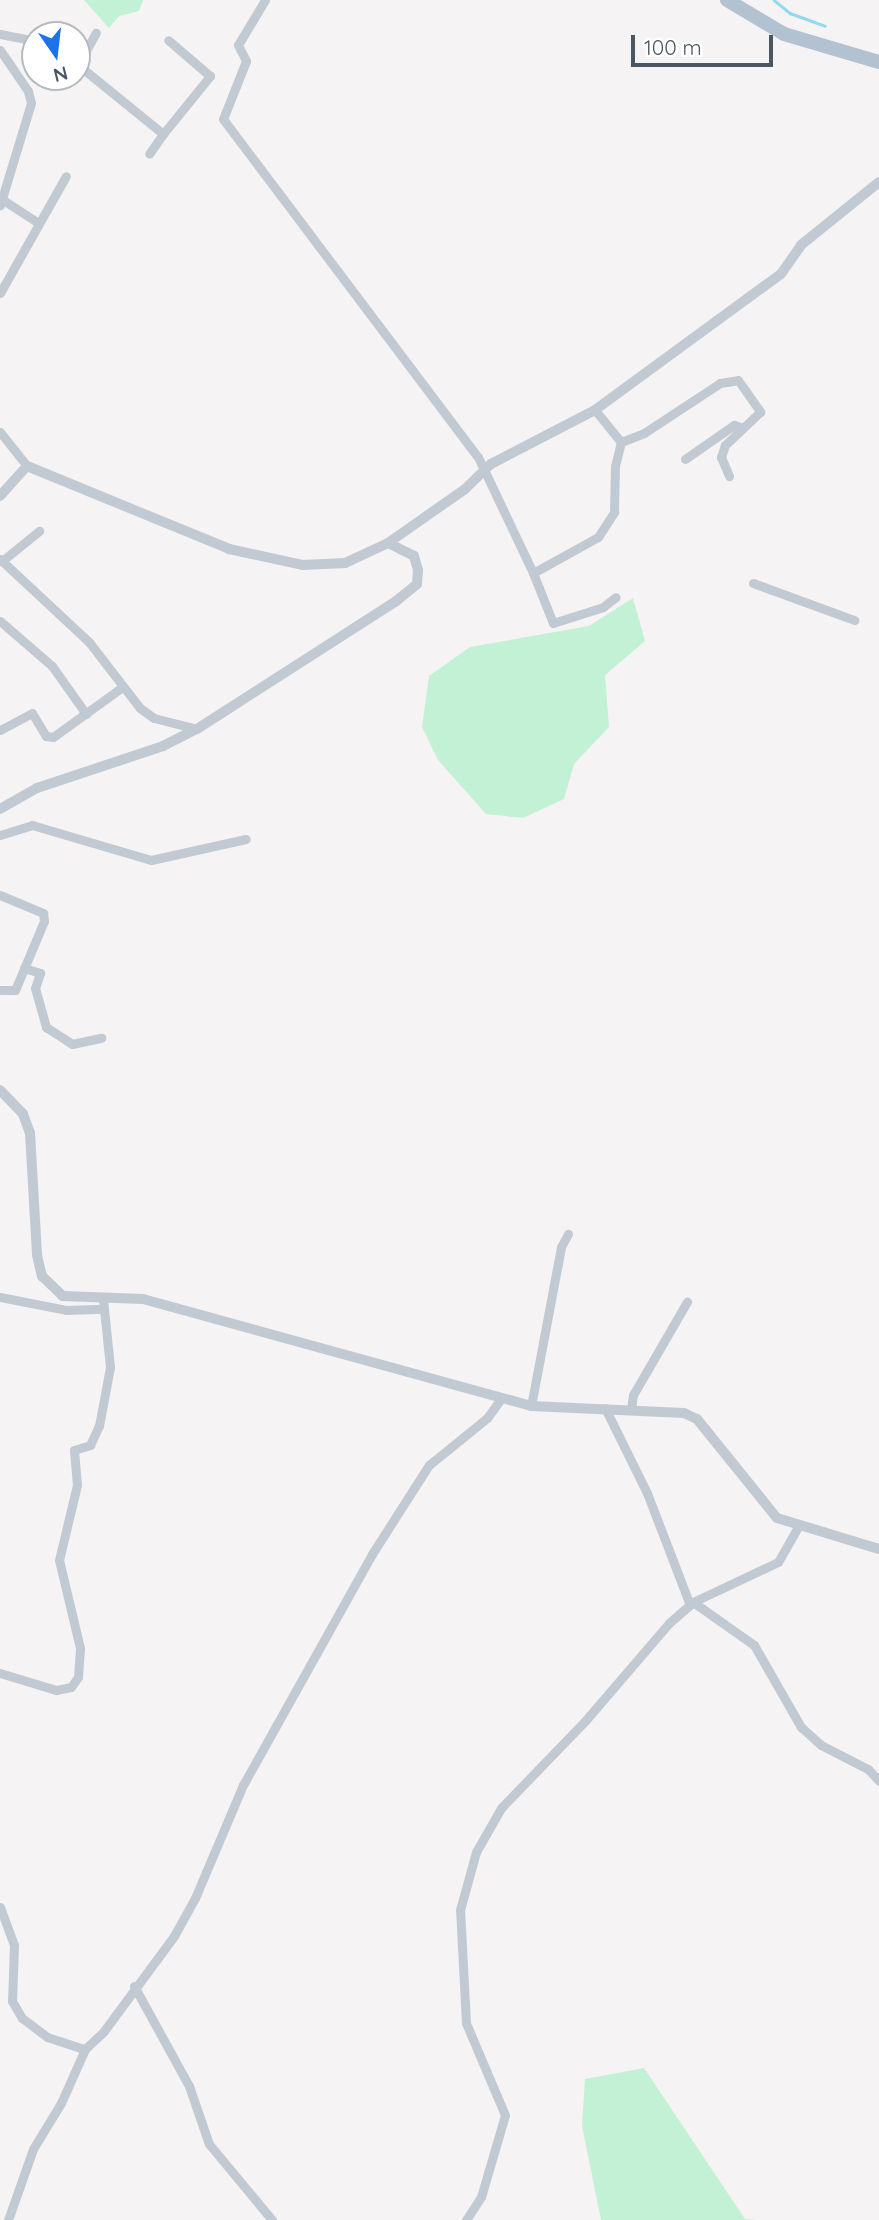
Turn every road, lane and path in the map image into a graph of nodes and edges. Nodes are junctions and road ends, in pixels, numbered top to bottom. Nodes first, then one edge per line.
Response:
1 (265, 0) edge
2 (727, 0) edge
3 (96, 33) dead end
4 (0, 34) edge
5 (21, 38) edge
6 (168, 40) dead end
7 (91, 41) edge
8 (0, 50) edge
9 (879, 62) edge
10 (91, 75) edge
11 (163, 134) junction
12 (149, 154) dead end
13 (66, 176) dead end
14 (879, 182) edge
15 (1, 201) edge
16 (37, 222) junction
17 (0, 293) edge
18 (595, 410) junction
19 (743, 428) junction
20 (0, 432) edge
21 (621, 442) junction
22 (685, 459) dead end
23 (27, 466) junction
24 (485, 468) junction
25 (729, 476) dead end
26 (0, 496) edge
27 (39, 531) dead end
28 (388, 543) junction
29 (1, 560) edge
30 (533, 573) junction
31 (753, 583) dead end
32 (616, 597) dead end
33 (854, 620) dead end
34 (0, 621) edge
35 (121, 688) junction
36 (86, 713) junction
37 (197, 729) junction
38 (0, 730) edge
39 (0, 809) edge
40 (0, 835) edge
41 (246, 839) dead end
42 (0, 895) edge
43 (24, 968) junction
44 (0, 990) edge
45 (101, 1038) dead end
46 (0, 1090) edge
47 (568, 1234) dead end
48 (0, 1297) edge
49 (687, 1302) dead end
50 (103, 1304) junction
51 (500, 1400) junction
52 (531, 1406) junction
53 (605, 1408) junction
54 (631, 1409) junction
55 (798, 1527) junction
56 (879, 1549) edge
57 (692, 1604) junction
58 (0, 1673) edge
59 (879, 1782) edge
60 (0, 1907) edge
61 (134, 1986) junction
62 (85, 2049) junction
63 (8, 2220) edge
64 (272, 2220) edge
65 (466, 2220) edge

1 - 24 street
2 - 9 main road
3 - 7 street
4 - 5 street
6 - 11 street
8 - 15 street
10 - 11 street
11 - 12 street
13 - 16 street
14 - 18 street
15 - 16 street
16 - 17 street
18 - 21 street
18 - 24 street
19 - 21 street
19 - 22 street
19 - 25 street
20 - 23 street
21 - 30 street
23 - 26 street
23 - 28 street
24 - 28 street
24 - 30 street
27 - 29 street
28 - 37 street
29 - 35 street
30 - 32 street
31 - 33 street
34 - 36 street
35 - 36 street
35 - 37 street
36 - 38 street
37 - 39 street
40 - 41 street
42 - 43 street
43 - 44 street
43 - 45 street
46 - 50 street
47 - 52 street
48 - 50 street
49 - 54 street
50 - 51 street
50 - 58 street
51 - 52 street
51 - 61 street
52 - 53 street
53 - 54 street
53 - 57 street
54 - 55 street
55 - 56 street
55 - 57 street
57 - 59 street
57 - 65 street
60 - 62 street
61 - 62 street
61 - 64 street
62 - 63 street

